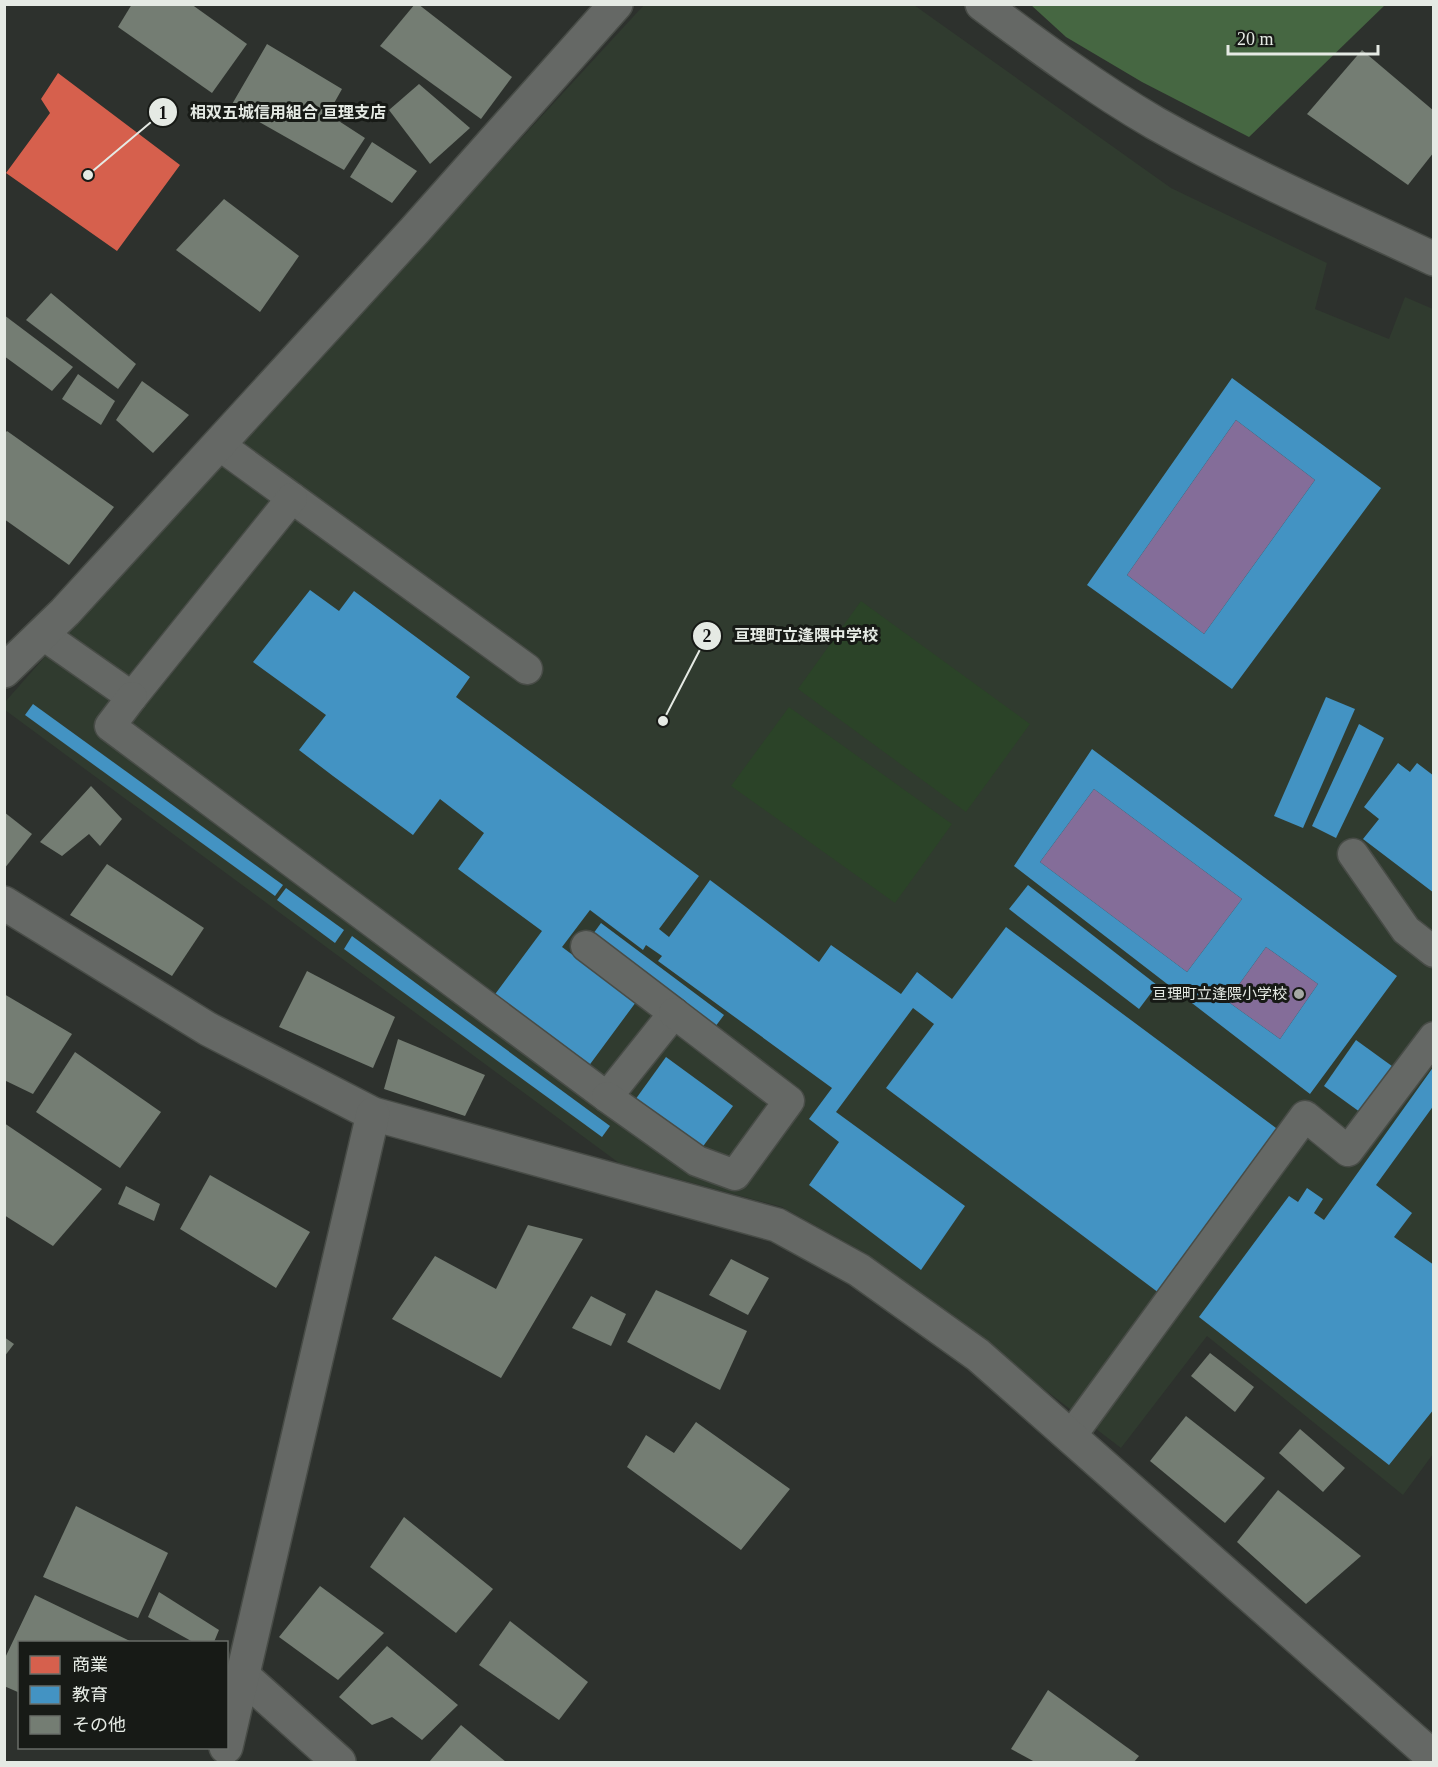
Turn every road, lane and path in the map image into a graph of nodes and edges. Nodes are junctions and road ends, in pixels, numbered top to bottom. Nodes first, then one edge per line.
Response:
1 (616, 4) edge
2 (982, 4) edge
3 (1434, 259) edge
4 (218, 444) junction
5 (292, 498) junction
6 (42, 634) junction
7 (527, 669) dead end
8 (4, 671) edge
9 (132, 697) junction
10 (1353, 854) dead end
11 (4, 903) edge
12 (586, 946) dead end
13 (1434, 952) edge
14 (674, 1013) junction
15 (1434, 1036) edge
16 (607, 1097) junction
17 (373, 1114) junction
18 (1071, 1436) junction
19 (243, 1676) junction
20 (228, 1739) edge
21 (1434, 1758) edge
22 (339, 1762) edge

1 - 4 street
2 - 3 street
4 - 5 lane
4 - 6 street
5 - 7 lane
5 - 9 lane
6 - 8 street
6 - 9 lane
9 - 16 lane
10 - 13 lane
11 - 17 street
12 - 14 lane
14 - 16 lane
14 - 16 lane
15 - 18 lane
17 - 18 street
17 - 19 street
18 - 21 street
19 - 20 street
19 - 22 street

